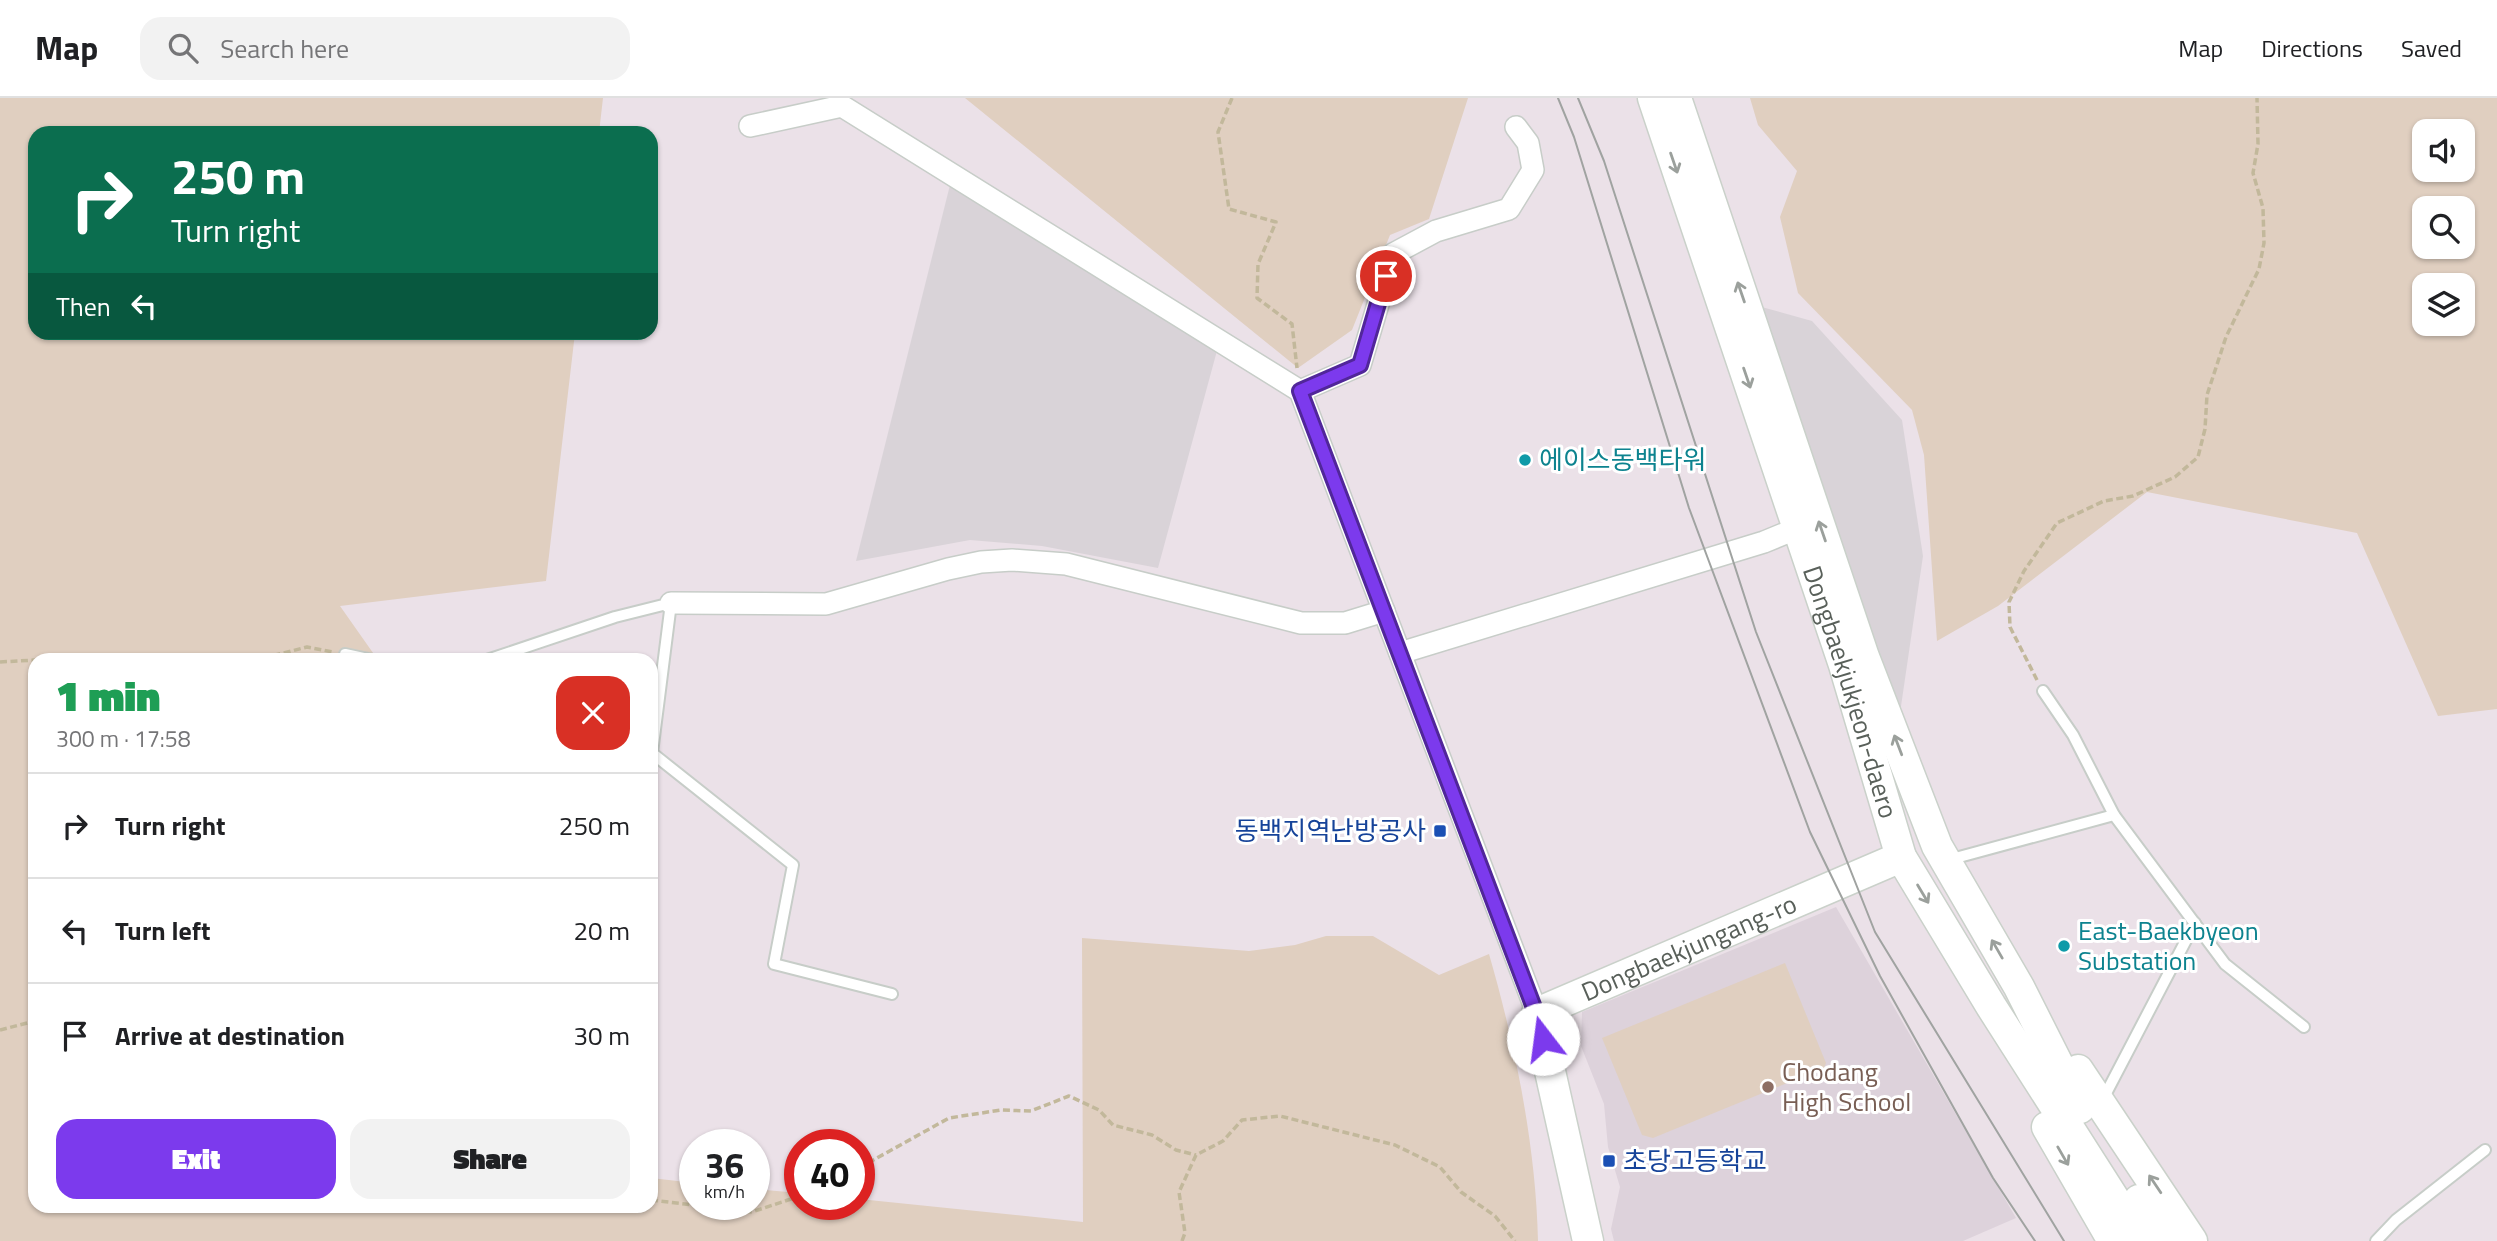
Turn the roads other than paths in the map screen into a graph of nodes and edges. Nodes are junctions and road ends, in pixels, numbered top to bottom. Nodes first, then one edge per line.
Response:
1 (1653, 98) edge
2 (1676, 98) edge
3 (750, 126) dead end
4 (1516, 127) dead end
5 (1300, 391) junction
6 (1797, 528) junction
7 (671, 604) junction
8 (1384, 611) junction
9 (508, 653) edge
10 (1400, 653) junction
11 (2043, 691) road end
12 (658, 706) edge
13 (658, 758) edge
14 (2114, 815) junction
15 (1901, 857) junction
16 (1945, 861) junction
17 (2195, 923) junction
18 (2019, 987) junction
19 (892, 994) dead end
20 (1991, 1006) junction
21 (1536, 1013) junction
22 (2304, 1027) dead end
23 (2101, 1103) junction
24 (2485, 1150) dead end
25 (1588, 1241) edge
26 (2113, 1241) edge
27 (2141, 1241) edge
28 (2165, 1241) edge
29 (2192, 1241) edge
30 (2376, 1241) edge

1 -> 6 main road, Dongbaekjukjeon-daero
16 -> 2 main road, Dongbaekjukjeon-daero
3 - 5 street
4 - 5 street
5 - 8 street
6 - 10 street
6 - 15 main road, Dongbaekjukjeon-daero
7 - 8 street
7 - 9 lane
7 - 12 lane
8 - 10 street
10 - 21 street
11 - 14 lane
13 - 19 lane
14 - 16 lane
14 - 17 lane
15 -> 20 main road, Dongbaekjukjeon-daero
15 - 21 main road, Dongbaekjungang-ro
18 -> 16 main road, Dongbaekjukjeon-daero
17 - 22 lane
17 - 23 lane
18 - 23 main road
18 - 28 main road, Dongbaekjukjeon-daero
20 -> 26 main road
20 - 27 main road, Dongbaekjukjeon-daero
21 - 25 main road
29 -> 23 main road
24 - 30 lane

